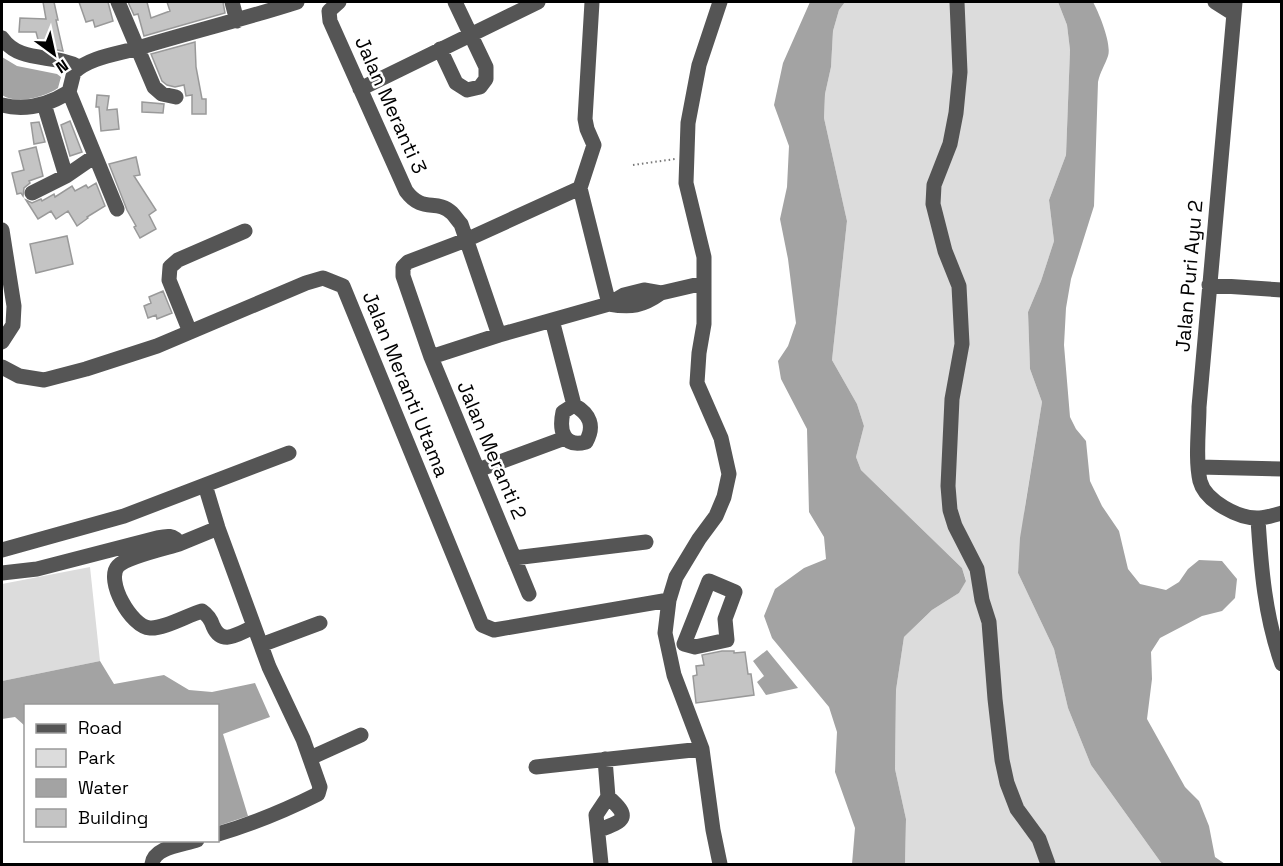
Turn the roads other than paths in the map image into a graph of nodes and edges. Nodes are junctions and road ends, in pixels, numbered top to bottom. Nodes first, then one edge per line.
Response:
1 (118, 2) edge
2 (232, 2) edge
3 (297, 2) edge
4 (339, 2) edge
5 (455, 2) edge
6 (538, 2) edge
7 (591, 2) edge
8 (720, 2) edge
9 (957, 2) edge
10 (1215, 2) edge
11 (1234, 8) edge
12 (237, 21) junction
13 (471, 34) junction
14 (2, 38) edge
15 (137, 48) junction
16 (440, 50) junction
17 (79, 67) junction
18 (360, 89) junction
19 (69, 92) junction
20 (176, 97) dead end
21 (2, 105) edge
22 (44, 105) junction
23 (94, 156) junction
24 (66, 176) junction
25 (579, 188) junction
26 (32, 193) dead end
27 (117, 209) dead end
28 (2, 230) edge
29 (245, 231) dead end
30 (466, 240) junction
31 (704, 283) junction
32 (1209, 285) junction
33 (1281, 290) edge
34 (609, 304) junction
35 (552, 320) junction
36 (190, 332) junction
37 (499, 335) junction
38 (2, 342) edge
39 (431, 357) junction
40 (2, 367) edge
41 (574, 405) junction
42 (565, 438) junction
43 (289, 453) dead end
44 (1199, 467) junction
45 (1281, 469) edge
46 (478, 470) junction
47 (205, 485) junction
48 (1281, 513) edge
49 (1258, 519) junction
50 (218, 528) junction
51 (646, 542) dead end
52 (179, 544) junction
53 (2, 550) edge
54 (514, 558) junction
55 (2, 573) edge
56 (529, 594) dead end
57 (669, 600) junction
58 (320, 623) dead end
59 (254, 627) junction
60 (665, 633) junction
61 (687, 635) junction
62 (261, 645) junction
63 (1281, 664) edge
64 (362, 735) dead end
65 (702, 749) junction
66 (310, 758) junction
67 (605, 759) junction
68 (536, 766) dead end
69 (608, 797) junction
70 (599, 830) junction
71 (219, 834) edge
72 (191, 842) edge
73 (152, 864) edge
74 (601, 864) edge
75 (720, 864) edge
76 (1048, 864) edge

1 - 15 street
2 - 12 street
3 - 12 street
4 - 18 street, Jalan Meranti 3
5 - 13 street
6 - 13 street
7 - 25 street
8 - 31 street
9 - 76 street
10 - 11 street
11 - 32 street, Jalan Puri Ayu 2
12 - 15 street
13 - 16 street
13 - 16 street
14 - 17 street
15 - 17 street
15 - 20 street
16 - 18 street
17 - 19 street
18 - 30 street, Jalan Meranti 3
19 - 22 street
19 - 23 street
21 - 22 street
22 - 24 street
23 - 24 street
23 - 27 street
24 - 26 street
25 - 30 street
25 - 34 street
28 - 38 street
29 - 36 street
30 - 37 street, Jalan Meranti 3
30 - 39 street, Jalan Meranti 2
31 - 34 street, Jalan Meranti Utama
31 - 57 street
32 - 33 street
32 - 44 street, Jalan Puri Ayu 2
34 - 35 street, Jalan Meranti Utama
35 - 37 street, Jalan Meranti Utama
35 - 41 street
36 - 40 street, Jalan Meranti Utama
36 - 57 street, Jalan Meranti Utama
37 - 39 street, Jalan Meranti Utama
39 - 46 street, Jalan Meranti 2
41 - 42 street
41 - 42 street
42 - 46 street
43 - 47 street
44 - 45 street
44 - 49 street, Jalan Puri Ayu 2
46 - 54 street, Jalan Meranti 2
47 - 50 street
47 - 53 street
48 - 49 street
49 - 63 street
50 - 52 street
50 - 59 street
51 - 54 street
52 - 55 street
52 - 59 street
54 - 56 street, Jalan Meranti 2
57 - 60 street
58 - 62 street
59 - 62 street
60 - 61 street
60 - 65 street
61 - 61 street
62 - 66 street
64 - 66 street
65 - 67 street
65 - 75 street
66 - 71 street
67 - 68 street
67 - 69 street
69 - 70 street
69 - 70 street
70 - 74 street
72 - 73 street

